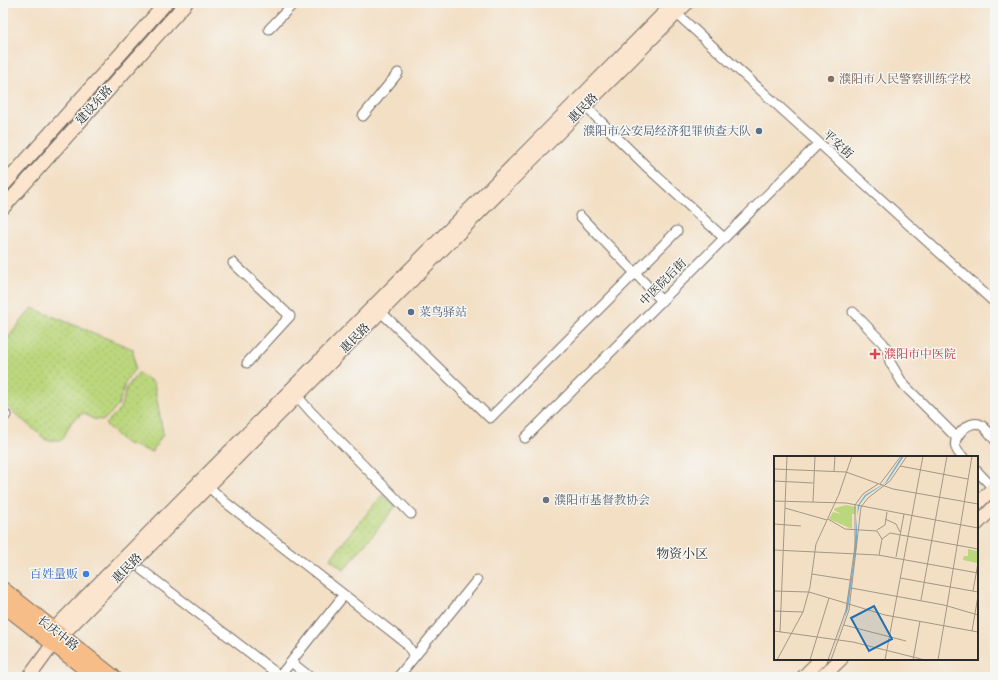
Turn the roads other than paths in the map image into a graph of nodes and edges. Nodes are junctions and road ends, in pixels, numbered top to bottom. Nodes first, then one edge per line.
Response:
1 (166, 3) edge
2 (186, 3) edge
3 (294, 3) edge
4 (687, 3) edge
5 (671, 7) edge
6 (269, 29) dead end
7 (398, 73) dead end
8 (585, 106) junction
9 (363, 116) dead end
10 (819, 143) junction
11 (3, 186) edge
12 (3, 208) edge
13 (580, 216) dead end
14 (677, 231) dead end
15 (724, 238) junction
16 (233, 263) dead end
17 (635, 273) junction
18 (662, 301) junction
19 (995, 303) edge
20 (381, 312) junction
21 (853, 312) dead end
22 (247, 363) dead end
23 (297, 396) junction
24 (956, 437) junction
25 (525, 438) dead end
26 (995, 440) edge
27 (962, 456) edge
28 (978, 472) edge
29 (208, 486) junction
30 (994, 487) edge
31 (978, 503) edge
32 (995, 506) edge
33 (411, 514) dead end
34 (978, 523) edge
35 (142, 570) dead end
36 (477, 580) dead end
37 (3, 589) edge
38 (344, 595) junction
39 (3, 605) edge
40 (54, 637) junction
41 (412, 659) junction
42 (820, 660) edge
43 (839, 660) edge
44 (291, 662) junction
45 (279, 676) edge
46 (29, 677) edge
47 (94, 677) edge
48 (114, 677) edge
49 (310, 677) edge
50 (398, 677) edge
51 (803, 677) edge
52 (822, 677) edge

1 - 11 street, 建设东路
2 - 12 street, 建设东路
3 - 6 street
4 - 5 street, 惠民路
5 - 8 street, 惠民路
5 - 10 street, 平安街
5 - 40 street, 惠民路
7 - 9 street
8 - 15 street
8 - 20 street, 惠民路
10 - 15 street, 中医院后街
10 - 19 street, 平安街
13 - 17 street
14 - 17 street
15 - 18 street, 中医院后街
16 - 22 street
17 - 18 street
17 - 20 street
18 - 25 street, 中医院后街
20 - 23 street, 惠民路
21 - 24 street
23 - 29 street, 惠民路
23 - 33 street
24 - 26 street
24 - 27 street
28 - 30 street
29 - 38 street
29 - 40 street, 惠民路
30 - 31 street
32 - 34 street
35 - 45 street
36 - 41 street
37 - 40 main road, 长庆中路
38 - 41 street
38 - 44 street
39 - 40 main road, 长庆中路
40 - 46 street, 惠民路
40 - 47 main road, 长庆中路
40 - 48 main road, 长庆中路
41 - 50 street
42 - 51 street
43 - 52 street
44 - 45 street
44 - 49 street

